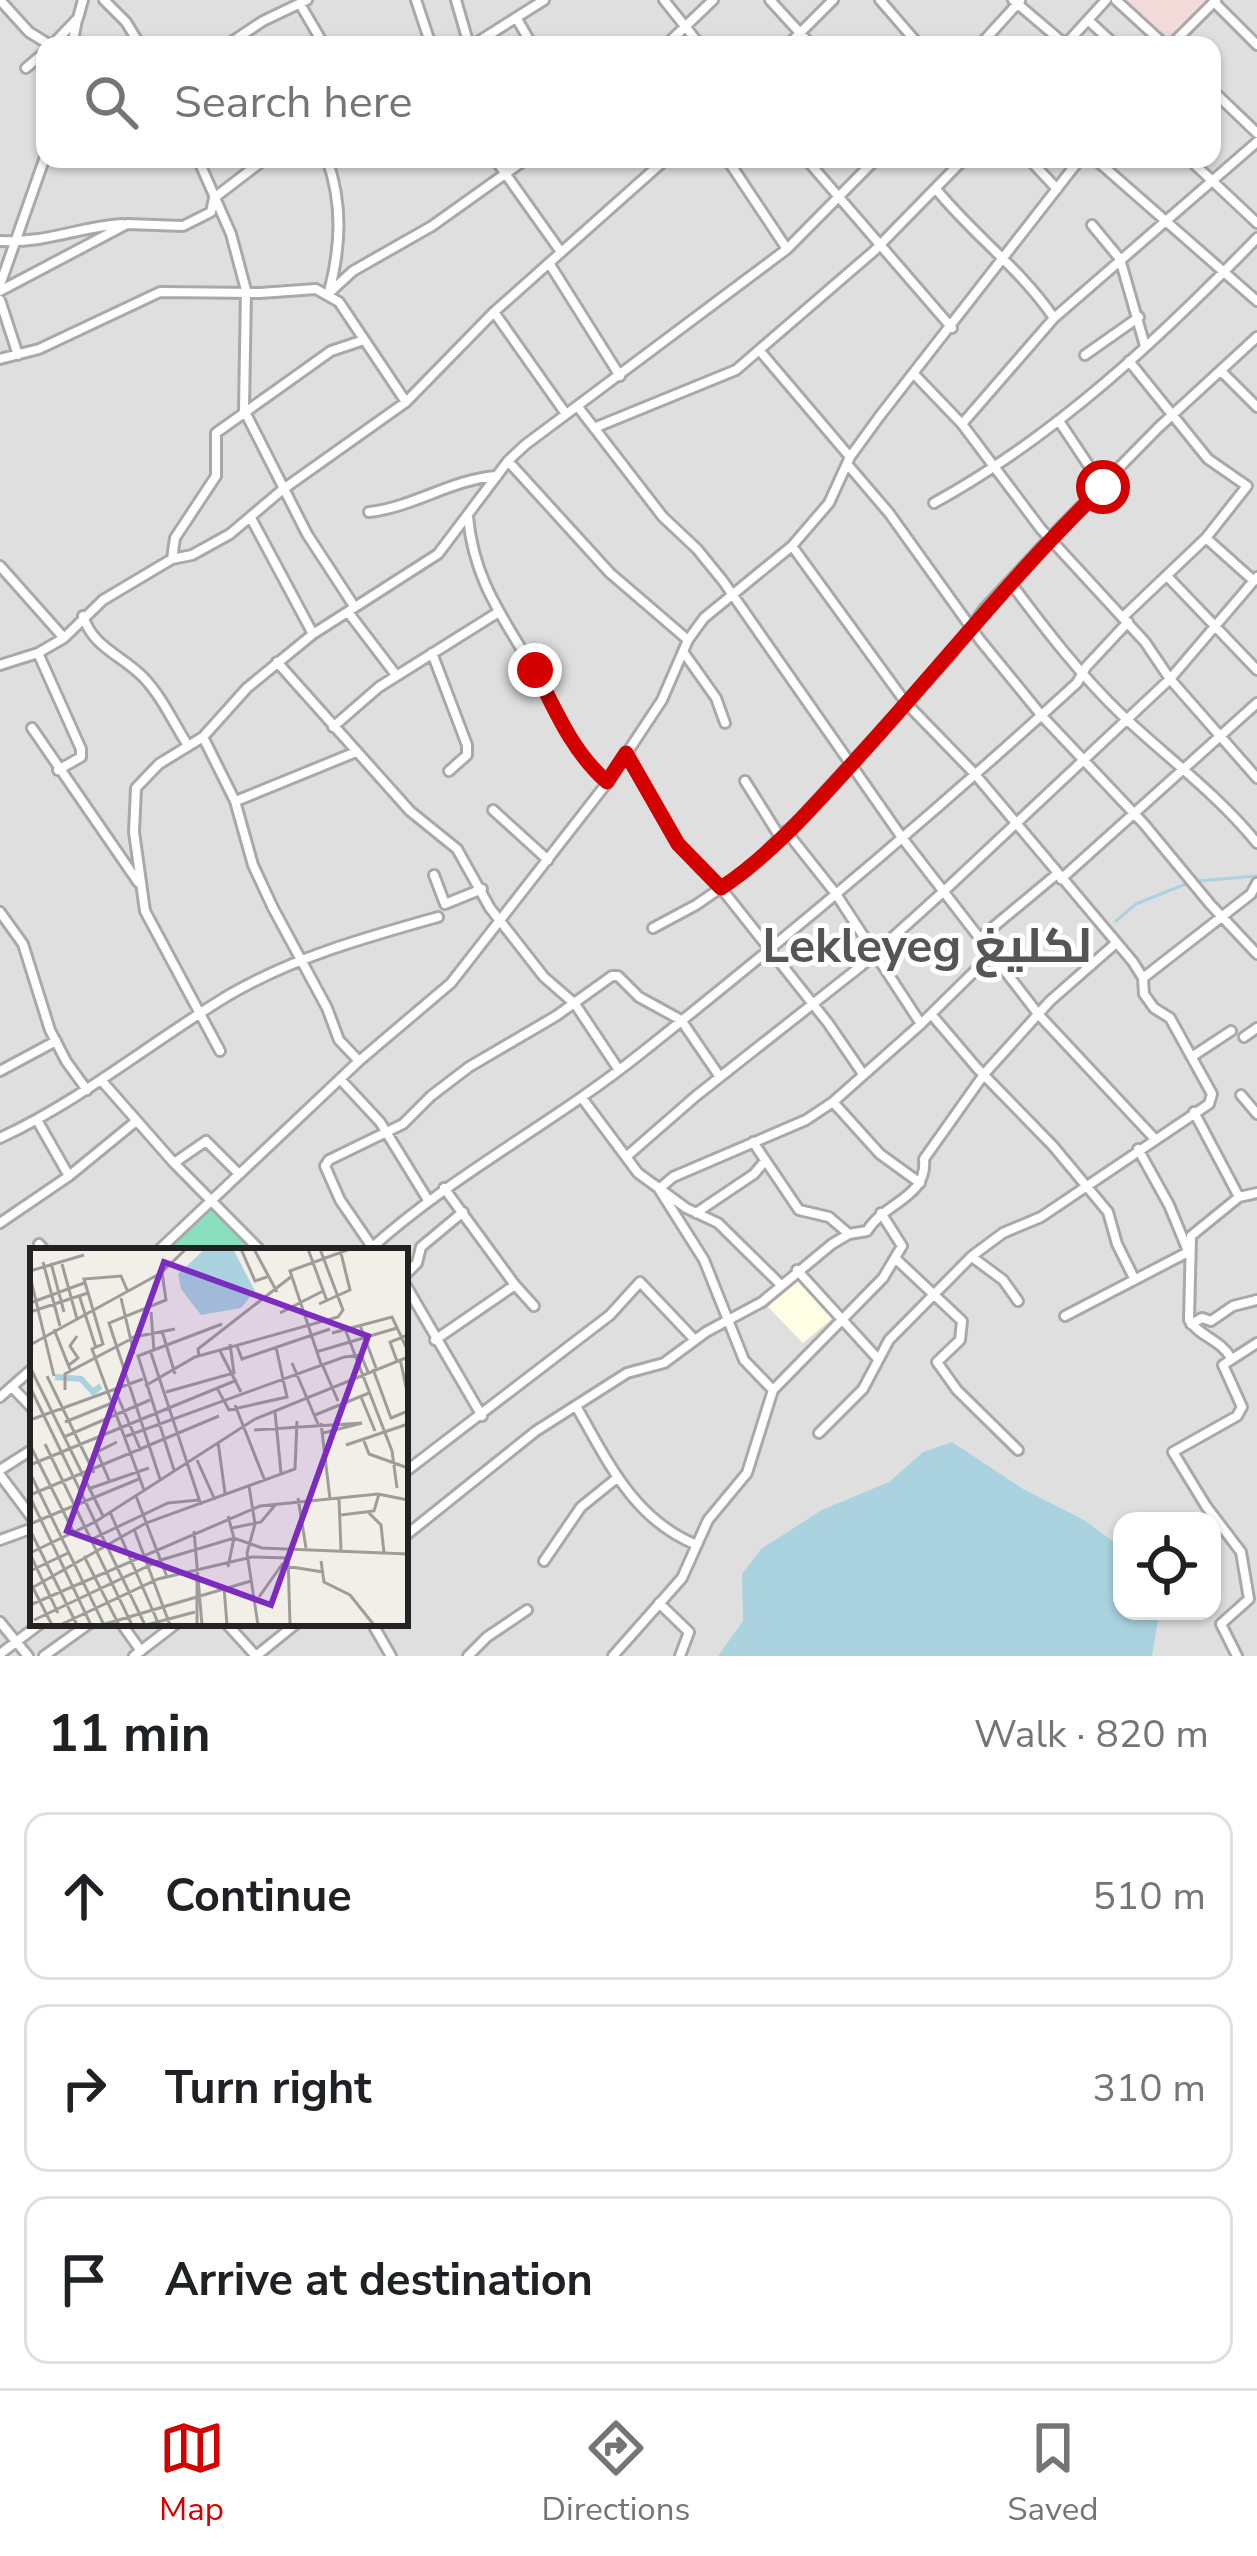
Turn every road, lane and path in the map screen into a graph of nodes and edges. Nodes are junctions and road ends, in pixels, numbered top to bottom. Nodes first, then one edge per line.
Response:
1 (0, 0) edge
2 (83, 0) edge
3 (104, 0) edge
4 (279, 0) edge
5 (416, 0) edge
6 (456, 0) edge
7 (544, 0) edge
8 (664, 0) edge
9 (713, 0) edge
10 (770, 0) edge
11 (833, 0) edge
12 (880, 0) edge
13 (1106, 0) edge
14 (1116, 0) edge
15 (1017, 1) edge
16 (1215, 1) edge
17 (304, 2) edge
18 (288, 8) junction
19 (78, 18) junction
20 (517, 19) junction
21 (1088, 20) junction
22 (687, 27) junction
23 (801, 33) junction
24 (60, 36) edge
25 (75, 36) edge
26 (135, 36) edge
27 (242, 36) edge
28 (320, 36) edge
29 (428, 36) edge
30 (468, 36) edge
31 (487, 36) edge
32 (527, 36) edge
33 (676, 36) edge
34 (694, 36) edge
35 (798, 36) edge
36 (804, 36) edge
37 (911, 36) edge
38 (988, 36) edge
39 (1055, 36) edge
40 (1073, 36) edge
41 (1105, 36) edge
42 (1158, 36) edge
43 (1178, 36) edge
44 (36, 37) edge
45 (1257, 45) edge
46 (36, 59) edge
47 (26, 68) dead end
48 (1221, 98) edge
49 (1257, 133) edge
50 (1257, 142) edge
51 (41, 168) edge
52 (202, 168) edge
53 (254, 168) edge
54 (329, 168) edge
55 (503, 168) edge
56 (515, 168) edge
57 (656, 168) edge
58 (733, 168) edge
59 (814, 168) edge
60 (868, 168) edge
61 (956, 168) edge
62 (1038, 168) edge
63 (1073, 168) edge
64 (1105, 168) edge
65 (1199, 168) edge
66 (507, 174) junction
67 (1214, 182) junction
68 (936, 189) junction
69 (1058, 189) junction
70 (214, 199) junction
71 (840, 199) junction
72 (1163, 222) junction
73 (1257, 223) edge
74 (127, 224) junction
75 (1092, 225) dead end
76 (1257, 238) edge
77 (0, 241) edge
78 (16, 241) junction
79 (879, 246) junction
80 (787, 249) junction
81 (561, 253) junction
82 (1120, 259) junction
83 (1004, 260) junction
84 (549, 263) junction
85 (1224, 272) junction
86 (0, 288) edge
87 (246, 290) junction
88 (329, 293) junction
89 (0, 300) edge
90 (1257, 301) edge
91 (494, 312) junction
92 (1139, 317) junction
93 (1054, 318) junction
94 (952, 328) junction
95 (1257, 338) edge
96 (362, 341) junction
97 (1145, 346) junction
98 (760, 351) junction
99 (18, 355) junction
100 (1085, 355) dead end
101 (0, 359) edge
102 (1129, 361) junction
103 (1221, 371) junction
104 (914, 374) junction
105 (620, 376) junction
106 (406, 402) junction
107 (578, 406) junction
108 (1257, 407) edge
109 (244, 410) junction
110 (566, 414) junction
111 (1171, 416) junction
112 (1059, 421) junction
113 (962, 424) junction
114 (594, 428) junction
115 (508, 461) junction
116 (849, 461) junction
117 (994, 470) junction
118 (497, 476) junction
119 (1103, 487) junction
120 (282, 490) junction
121 (934, 503) dead end
122 (368, 512) dead end
123 (468, 512) junction
124 (252, 520) junction
125 (1050, 538) junction
126 (1206, 538) junction
127 (792, 546) junction
128 (172, 559) junction
129 (0, 566) edge
130 (1167, 576) junction
131 (1255, 579) edge
132 (1010, 582) junction
133 (732, 596) junction
134 (351, 609) junction
135 (497, 613) junction
136 (83, 616) junction
137 (1125, 620) junction
138 (971, 628) junction
139 (1216, 628) junction
140 (313, 634) junction
141 (64, 638) junction
142 (688, 640) junction
143 (684, 652) junction
144 (38, 653) junction
145 (432, 653) junction
146 (277, 662) junction
147 (0, 664) edge
148 (1257, 670) edge
149 (1082, 674) junction
150 (396, 675) junction
151 (1170, 679) junction
152 (906, 703) junction
153 (1257, 703) edge
154 (1042, 716) junction
155 (1127, 720) junction
156 (725, 723) dead end
157 (333, 727) junction
158 (32, 728) dead end
159 (203, 737) junction
160 (1221, 739) junction
161 (187, 744) junction
162 (356, 752) junction
163 (626, 753) junction
164 (1083, 761) junction
165 (851, 765) junction
166 (1185, 769) junction
167 (58, 770) junction
168 (449, 771) dead end
169 (974, 773) junction
170 (1257, 778) edge
171 (745, 781) dead end
172 (607, 782) junction
173 (236, 801) junction
174 (493, 810) dead end
175 (1136, 815) junction
176 (1015, 823) junction
177 (783, 834) junction
178 (903, 839) junction
179 (1257, 843) edge
180 (548, 860) junction
181 (434, 875) dead end
182 (1059, 876) junction
183 (1257, 883) edge
184 (139, 884) junction
185 (721, 888) junction
186 (482, 890) junction
187 (944, 891) junction
188 (836, 894) junction
189 (0, 912) edge
190 (438, 917) dead end
191 (1222, 917) junction
192 (501, 922) junction
193 (653, 928) dead end
194 (980, 938) junction
195 (1115, 944) junction
196 (768, 950) junction
197 (874, 952) junction
198 (992, 954) junction
199 (1257, 954) edge
200 (302, 961) junction
201 (1143, 978) junction
202 (812, 1002) junction
203 (575, 1004) junction
204 (199, 1014) junction
205 (931, 1014) junction
206 (1039, 1015) junction
207 (681, 1020) junction
208 (921, 1024) junction
209 (1257, 1028) edge
210 (1231, 1031) dead end
211 (1244, 1036) dead end
212 (56, 1041) junction
213 (220, 1051) dead end
214 (1193, 1055) junction
215 (359, 1061) junction
216 (619, 1070) junction
217 (0, 1071) edge
218 (985, 1073) junction
219 (863, 1074) junction
220 (720, 1077) junction
221 (340, 1079) junction
222 (100, 1080) junction
223 (87, 1090) junction
224 (1241, 1095) dead end
225 (582, 1098) junction
226 (832, 1102) junction
227 (1194, 1112) junction
228 (1257, 1114) edge
229 (37, 1120) junction
230 (135, 1122) junction
231 (387, 1131) junction
232 (0, 1138) edge
233 (1154, 1138) junction
234 (754, 1142) junction
235 (1138, 1149) junction
236 (626, 1157) junction
237 (764, 1162) junction
238 (174, 1163) junction
239 (238, 1173) junction
240 (69, 1176) junction
241 (920, 1183) junction
242 (1087, 1186) junction
243 (444, 1187) junction
244 (659, 1189) junction
245 (1257, 1192) edge
246 (1239, 1197) junction
247 (212, 1200) junction
248 (428, 1200) junction
249 (463, 1212) junction
250 (881, 1212) junction
251 (696, 1213) junction
252 (0, 1223) edge
253 (849, 1234) junction
254 (161, 1248) edge
255 (258, 1248) edge
256 (371, 1248) edge
257 (374, 1248) edge
258 (1189, 1252) junction
259 (972, 1256) junction
260 (896, 1259) junction
261 (797, 1270) junction
262 (408, 1276) edge
263 (1134, 1278) junction
264 (780, 1284) junction
265 (408, 1286) edge
266 (514, 1286) junction
267 (934, 1293) junction
268 (1257, 1300) edge
269 (1018, 1301) dead end
270 (534, 1306) dead end
271 (1065, 1316) dead end
272 (729, 1320) junction
273 (839, 1320) junction
274 (1191, 1324) junction
275 (435, 1340) junction
276 (694, 1340) junction
277 (1257, 1342) edge
278 (1231, 1358) junction
279 (878, 1359) junction
280 (30, 1371) edge
281 (12, 1387) junction
282 (773, 1390) junction
283 (0, 1397) edge
284 (30, 1406) edge
285 (576, 1406) junction
286 (482, 1416) junction
287 (819, 1433) dead end
288 (1018, 1450) dead end
289 (30, 1451) edge
290 (408, 1470) edge
291 (0, 1473) edge
292 (617, 1478) junction
293 (30, 1518) edge
294 (30, 1525) edge
295 (408, 1534) edge
296 (0, 1540) edge
297 (697, 1545) junction
298 (544, 1561) dead end
299 (1257, 1584) edge
300 (1250, 1599) junction
301 (659, 1603) junction
302 (527, 1610) dead end
303 (0, 1622) edge
304 (37, 1626) edge
305 (86, 1626) edge
306 (124, 1626) edge
307 (173, 1626) edge
308 (229, 1626) edge
309 (293, 1626) edge
310 (374, 1626) edge
311 (16, 1642) junction
312 (137, 1653) edge
313 (0, 1654) edge
314 (28, 1656) edge
315 (44, 1656) edge
316 (256, 1656) edge
317 (392, 1656) edge
318 (468, 1656) edge
319 (613, 1656) edge
320 (680, 1656) edge
321 (1237, 1656) edge

1 - 44 street
2 - 19 street
3 - 26 street
4 - 18 street
5 - 29 street
6 - 30 street
7 - 20 street
8 - 22 street
9 - 22 street
10 - 23 street
11 - 23 street
12 - 37 street
13 - 21 street
14 - 42 street
15 - 38 street
15 - 39 street
16 - 43 street
16 - 45 street
17 - 18 street
17 - 28 street
18 - 27 street
19 - 24 street
19 - 25 street
20 - 31 street
20 - 32 street
21 - 40 street
21 - 41 street
22 - 33 street
22 - 34 street
23 - 35 street
23 - 36 street
46 - 47 street
48 - 49 street
50 - 67 street
51 - 78 street
52 - 70 street
53 - 70 street
54 - 88 street
55 - 66 street
56 - 66 street
57 - 81 street
58 - 80 street
59 - 71 street
60 - 71 street
61 - 68 street
62 - 69 street
63 - 69 street
64 - 72 street
65 - 67 street
66 - 81 street
66 - 88 street
67 - 72 street
67 - 73 street
68 - 79 street
68 - 83 street
69 - 83 street
70 - 74 street
70 - 87 street
71 - 79 street
71 - 80 street
72 - 82 street
72 - 85 street
74 - 78 street
74 - 86 street
75 - 82 street
76 - 85 street
77 - 78 street
78 - 86 street
79 - 94 street
79 - 98 street
80 - 105 street
81 - 84 street
82 - 92 street
82 - 93 street
83 - 93 street
83 - 94 street
84 - 91 street
84 - 105 street
85 - 90 street
85 - 97 street
87 - 88 street
87 - 99 street
87 - 109 street
88 - 96 street
89 - 99 street
91 - 106 street
91 - 110 street
92 - 97 street
92 - 100 street
93 - 113 street
94 - 104 street
95 - 103 street
96 - 106 street
96 - 109 street
97 - 102 street
98 - 114 street
98 - 116 street
99 - 101 street
102 - 111 street
102 - 112 street
103 - 108 street
103 - 111 street
104 - 113 street
104 - 116 street
105 - 107 street
106 - 120 street
107 - 110 street
107 - 114 street
109 - 120 street
109 - 128 street
110 - 115 street
111 - 119 street
111 - 126 street
112 - 117 street
112 - 119 street
113 - 117 street
114 - 133 street
115 - 118 street
115 - 142 street
116 - 127 street
116 - 138 street
117 - 121 street
117 - 125 street
118 - 122 street
118 - 123 street
119 - 125 street
120 - 124 street
120 - 134 street
123 - 134 street
123 - 135 street
124 - 128 street
124 - 140 street
125 - 132 street
125 - 137 street
126 - 130 street
126 - 131 street
127 - 133 street
127 - 152 street
128 - 136 street
129 - 141 street
130 - 137 street
130 - 139 street
131 - 139 street
132 - 138 street
132 - 149 street
133 - 142 street
133 - 165 street
134 - 140 street
134 - 150 street
135 - 145 street
135 - 172 street
136 - 141 street
136 - 161 street
137 - 149 street
137 - 151 street
138 - 152 street
138 - 154 street
139 - 148 street
139 - 151 street
140 - 146 street
141 - 144 street
142 - 143 street
143 - 156 street
143 - 163 street
144 - 147 street
144 - 167 street
145 - 150 street
145 - 168 street
146 - 157 street
146 - 159 street
149 - 154 street
149 - 155 street
150 - 157 street
151 - 155 street
151 - 160 street
152 - 165 street
152 - 169 street
153 - 160 street
154 - 164 street
154 - 169 street
155 - 164 street
155 - 166 street
157 - 162 street
158 - 167 street
159 - 161 street
159 - 173 street
160 - 166 street
160 - 170 street
161 - 184 street
162 - 173 street
162 - 186 street
163 - 172 street
163 - 185 street
164 - 175 street
164 - 176 street
165 - 177 street
165 - 178 street
166 - 175 street
166 - 179 street
167 - 184 street
169 - 176 street
169 - 178 street
171 - 177 street
172 - 180 street
173 - 200 street
174 - 180 street
175 - 182 street
175 - 191 street
176 - 182 street
176 - 187 street
177 - 185 street
177 - 188 street
178 - 187 street
178 - 188 street
180 - 192 street
181 - 186 street
182 - 194 street
182 - 195 street
183 - 191 street
184 - 204 street
185 - 193 street
185 - 196 street
186 - 192 street
187 - 194 street
187 - 197 street
188 - 196 street
188 - 197 street
189 - 212 street
190 - 200 street
191 - 199 street
191 - 201 street
192 - 203 street
192 - 215 street
194 - 198 street
195 - 201 street
195 - 206 street
196 - 202 street
196 - 207 street
197 - 202 street
197 - 208 street
198 - 205 street
198 - 206 street
200 - 204 street
200 - 215 street
201 - 214 street
202 - 219 street
202 - 220 street
203 - 207 street
203 - 216 street
203 - 231 street
204 - 213 street
204 - 222 street
205 - 208 street
205 - 218 street
206 - 218 street
206 - 233 street
207 - 216 street
207 - 220 street
208 - 219 street
209 - 211 street
210 - 214 street
212 - 217 street
212 - 223 street
214 - 227 street
215 - 221 street
216 - 225 street
218 - 241 street
218 - 242 street
219 - 226 street
220 - 236 street
221 - 231 street
221 - 239 street
222 - 223 street
222 - 230 street
223 - 229 street
224 - 228 street
225 - 236 street
225 - 243 street
226 - 234 street
226 - 241 street
227 - 233 street
227 - 246 street
229 - 232 street
229 - 240 street
230 - 238 street
230 - 240 street
231 - 248 street
231 - 256 street
233 - 235 street
234 - 237 street
234 - 244 street
235 - 242 street
235 - 258 street
236 - 244 street
237 - 251 street
237 - 253 street
238 - 239 street
238 - 247 street
239 - 247 street
240 - 252 street
241 - 250 street
242 - 259 street
242 - 263 street
243 - 248 street
243 - 249 street
244 - 251 street
244 - 272 street
245 - 246 street
246 - 258 street
247 - 254 street
247 - 255 street
248 - 257 street
249 - 262 street
249 - 266 street
250 - 253 street
250 - 260 street
251 - 264 street
253 - 261 street
258 - 263 street
258 - 274 street
259 - 267 street
259 - 269 street
260 - 267 street
260 - 273 street
261 - 264 street
261 - 273 street
263 - 271 street
264 - 272 street
265 - 275 street
266 - 270 street
266 - 275 street
267 - 279 street
267 - 288 street
268 - 274 street
272 - 276 street
272 - 282 street
273 - 279 street
273 - 282 street
274 - 278 street
275 - 286 street
276 - 285 street
276 - 286 street
277 - 278 street
278 - 300 street
279 - 287 street
280 - 281 street
281 - 283 street
281 - 284 street
282 - 297 street
285 - 292 street
285 - 295 street
286 - 290 street
289 - 291 street
291 - 293 street
292 - 297 street
292 - 298 street
294 - 296 street
297 - 301 street
299 - 300 street
300 - 321 street
301 - 319 street
301 - 320 street
302 - 318 street
303 - 311 street
304 - 311 street
305 - 315 street
306 - 312 street
307 - 312 street
308 - 316 street
309 - 316 street
310 - 317 street
311 - 313 street
311 - 314 street

